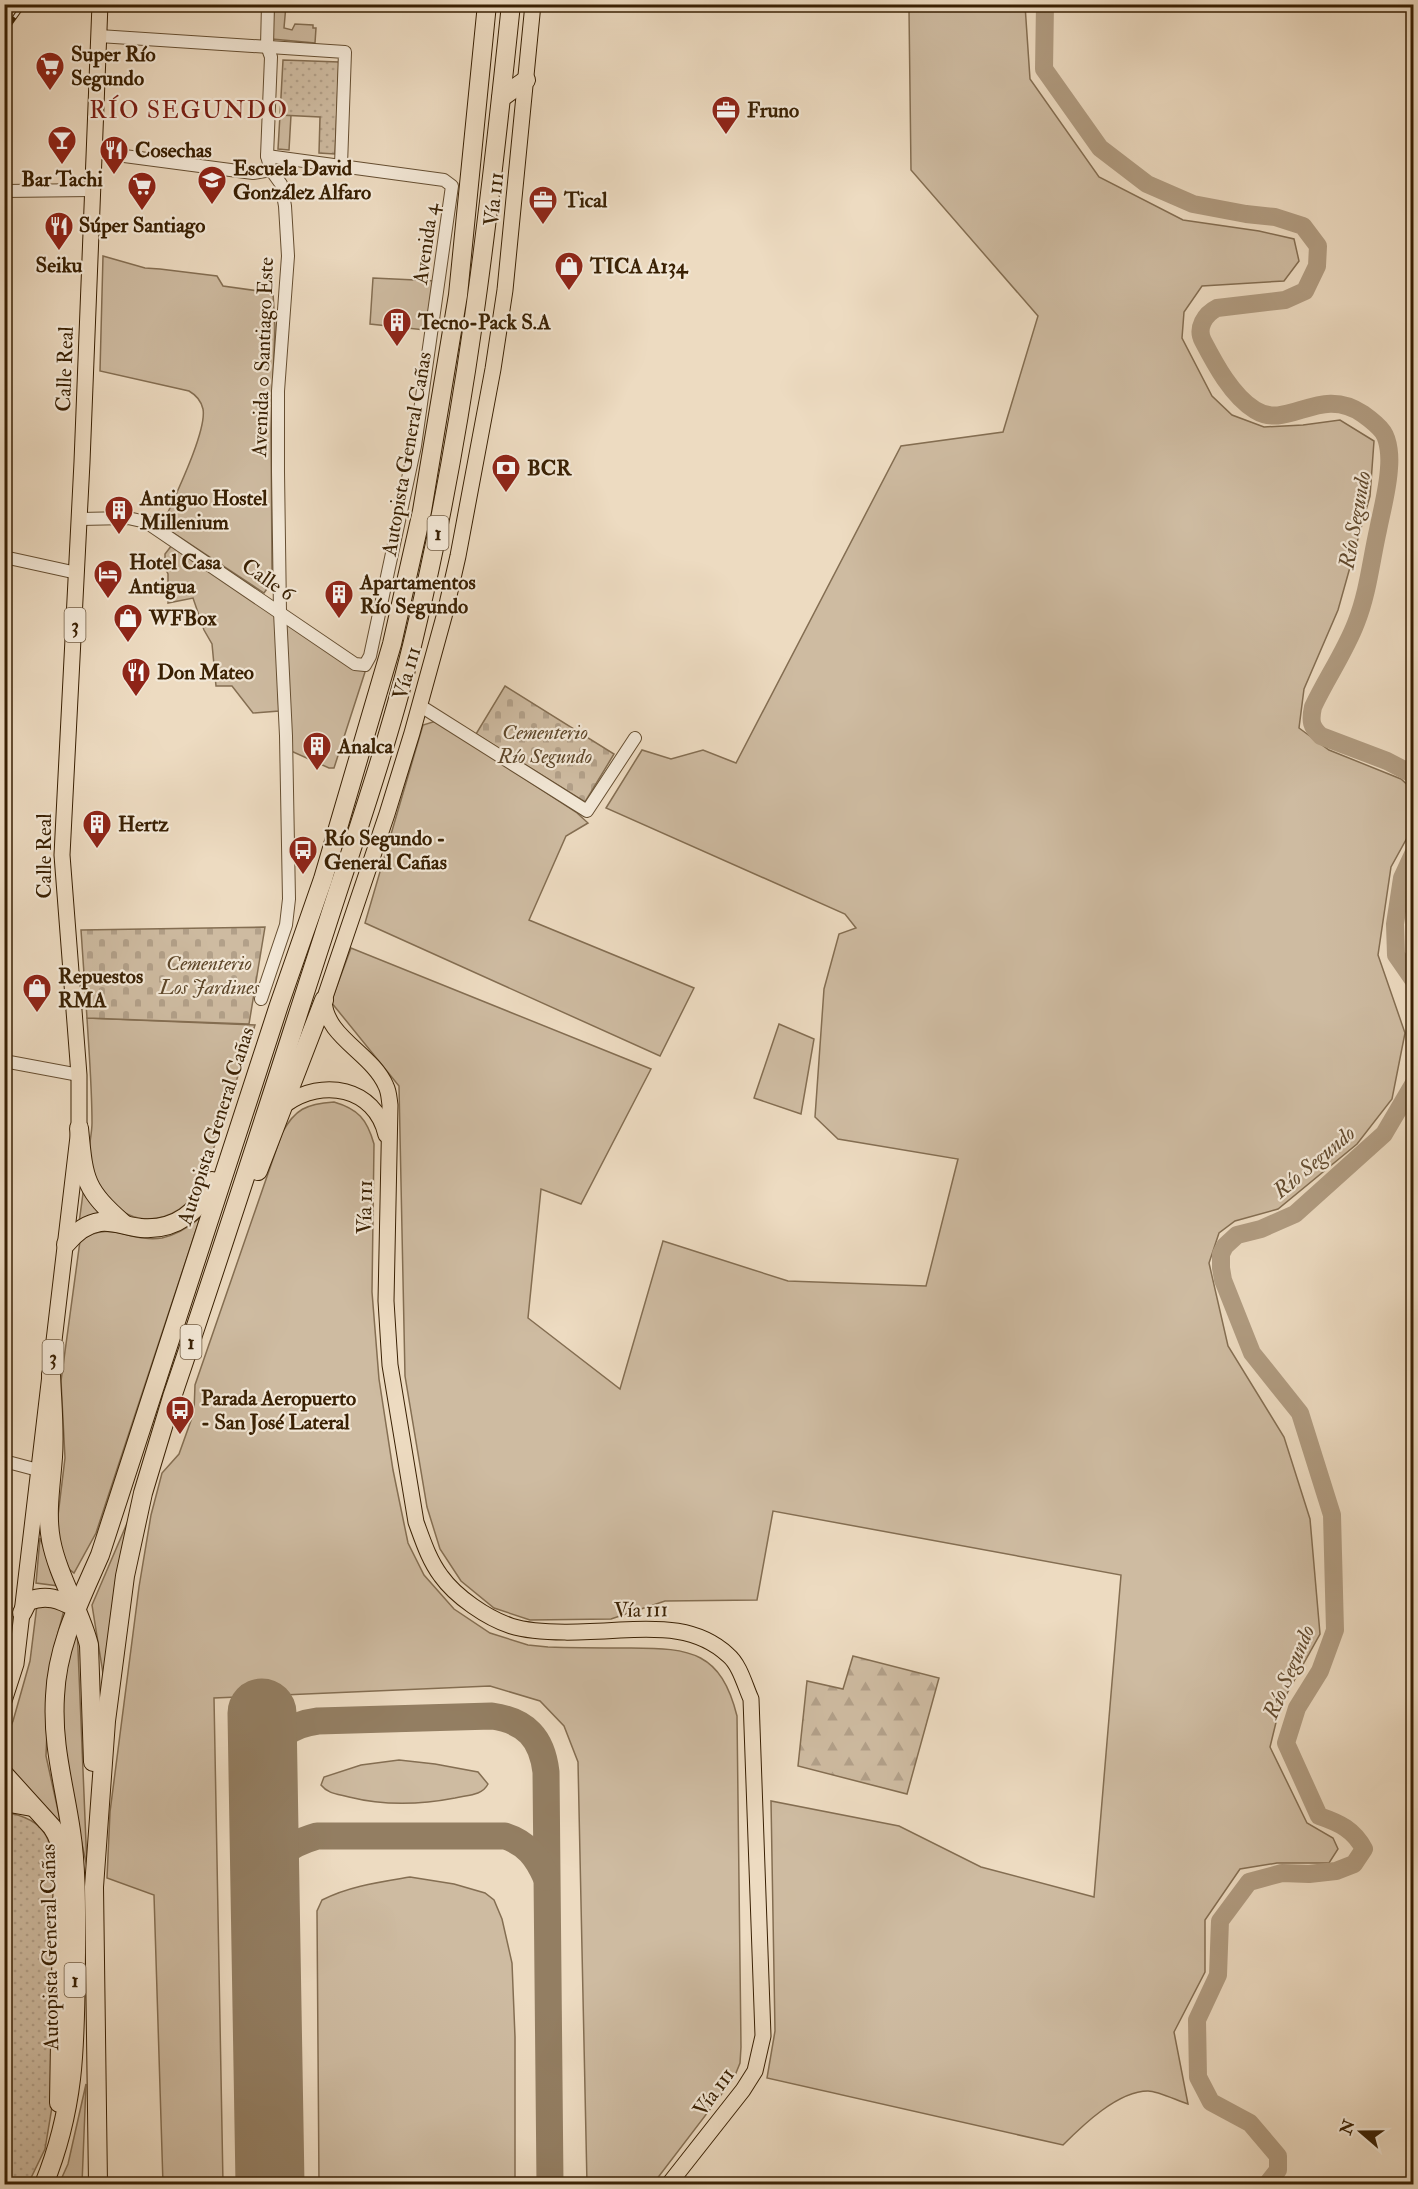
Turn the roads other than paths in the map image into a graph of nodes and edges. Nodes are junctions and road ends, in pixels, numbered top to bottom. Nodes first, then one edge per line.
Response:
1 (100, 4) edge
2 (268, 4) edge
3 (487, 4) edge
4 (511, 4) edge
5 (533, 4) edge
6 (99, 36) junction
7 (267, 46) junction
8 (526, 80) junction
9 (501, 99) junction
10 (94, 152) junction
11 (267, 156) junction
12 (340, 165) junction
13 (271, 170) junction
14 (92, 190) junction
15 (4, 191) edge
16 (80, 519) junction
17 (4, 557) edge
18 (77, 573) junction
19 (280, 612) junction
20 (365, 665) joint
21 (419, 705) junction
22 (635, 738) dead end
23 (261, 999) dead end
24 (324, 999) junction
25 (279, 1005) junction
26 (4, 1061) edge
27 (79, 1075) junction
28 (286, 1104) junction
29 (79, 1128) junction
30 (388, 1143) junction
31 (125, 1226) junction
32 (66, 1244) junction
33 (197, 1322) junction
34 (51, 1374) junction
35 (4, 1461) edge
36 (38, 1470) junction
37 (76, 1608) junction
38 (22, 1613) junction
39 (6, 1692) edge
40 (4, 1774) edge
41 (4, 1802) edge
42 (32, 1807) junction
43 (96, 1854) junction
44 (96, 2072) junction
45 (58, 2146) junction
46 (44, 2184) edge
47 (90, 2184) edge
48 (98, 2184) edge
49 (669, 2184) edge

1 - 6 main road, Calle Real / 3
2 - 7 street, Avenida 0 Santiago Este
3 - 25 highway, Autopista General Cañas / 1
4 - 9 highway, Autopista General Cañas / 1
5 - 8 main road, Vía 111
6 - 7 street
6 - 10 main road, Calle Real / 3
7 - 11 street, Avenida 0 Santiago Este
7 - 12 street
8 - 9 highway
8 - 21 main road, Vía 111
9 - 33 highway, Autopista General Cañas / 1
10 - 13 street
10 - 14 main road, Calle Real / 3
11 - 12 street
11 - 13 street, Avenida 0 Santiago Este
12 - 20 street, Avenida 4
13 - 19 street, Avenida 0 Santiago Este
14 - 15 street
14 - 16 main road, Calle Real / 3
16 - 18 main road, Calle Real / 3
16 - 19 street, Calle 6
17 - 18 street
18 - 27 main road, Calle Real / 3
19 - 20 street, Calle 6
19 - 23 street, Avenida 0 Santiago Este
21 - 22 street
21 - 24 main road, Vía 111
24 - 28 highway
24 - 30 main road, Vía 111
25 - 31 highway
25 - 37 highway, Autopista General Cañas / 1
26 - 27 street
27 - 29 main road, Calle Real / 3
28 - 30 main road, Vía 111
28 - 33 highway
29 - 31 highway
29 - 32 main road, Calle Real / 3
30 - 49 main road, Vía 111
31 - 32 highway
32 - 34 main road, Calle Real / 3
33 - 43 highway, Autopista General Cañas / 1
34 - 36 main road, Calle Real / 3
34 - 37 highway
35 - 36 street
36 - 38 main road, Calle Real / 3
37 - 38 highway
37 - 43 highway
37 - 45 highway, Autopista General Cañas / 1
38 - 39 main road, Calle Real / 3
40 - 42 highway
41 - 42 highway
42 - 45 highway
43 - 44 highway, Autopista General Cañas / 1
44 - 47 street
44 - 48 highway, Autopista General Cañas / 1
45 - 46 highway, Autopista General Cañas / 1

